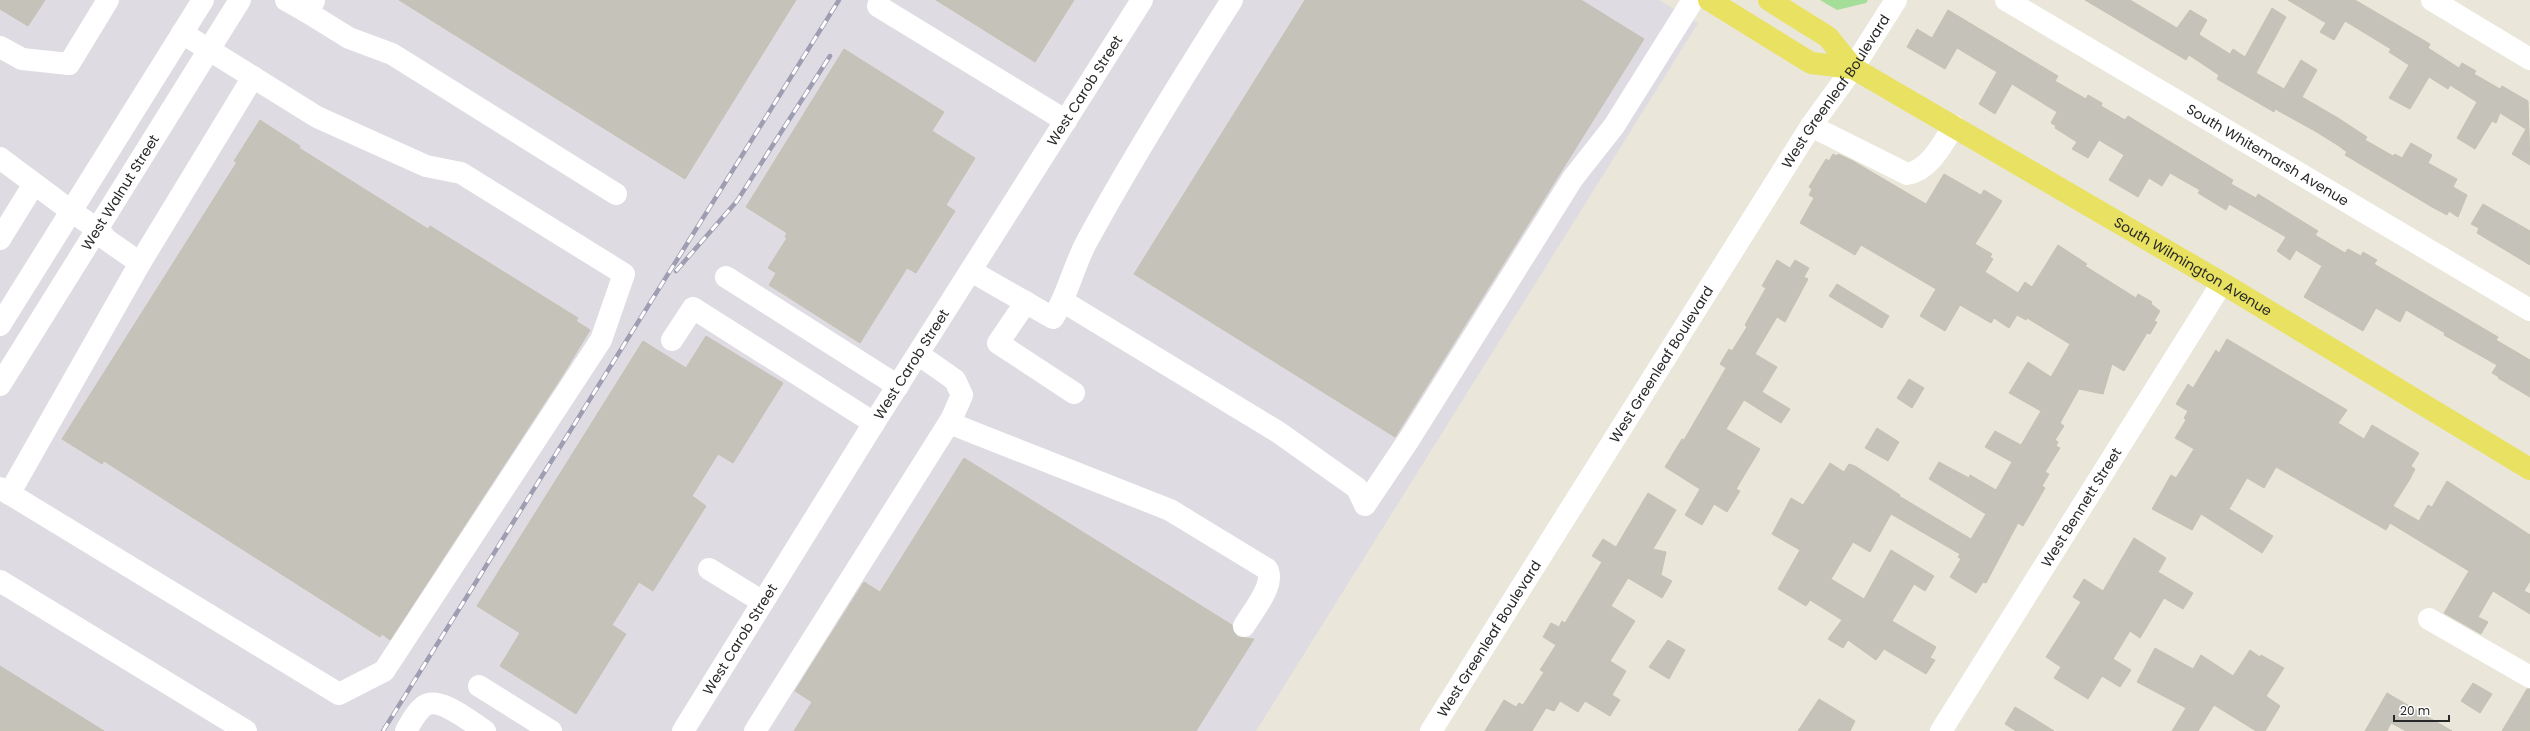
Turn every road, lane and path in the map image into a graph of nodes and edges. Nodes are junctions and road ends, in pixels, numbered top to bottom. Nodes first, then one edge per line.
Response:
1 (108, 0) edge
2 (203, 0) edge
3 (240, 0) edge
4 (286, 0) edge
5 (1142, 0) edge
6 (1232, 0) edge
7 (1694, 0) edge
8 (1709, 0) edge
9 (1769, 0) edge
10 (1896, 0) edge
11 (2006, 0) edge
12 (2432, 0) edge
13 (311, 6) edge
14 (878, 6) dead end
15 (182, 34) junction
16 (0, 47) edge
17 (209, 50) junction
18 (2530, 59) edge
19 (1853, 68) junction
20 (253, 77) junction
21 (1066, 121) junction
22 (1811, 126) junction
23 (1954, 126) junction
24 (0, 158) edge
25 (34, 184) junction
26 (616, 194) dead end
27 (71, 211) junction
28 (98, 229) junction
29 (0, 239) edge
30 (140, 263) junction
31 (971, 271) junction
32 (726, 277) dead end
33 (2222, 283) junction
34 (1026, 302) junction
35 (1064, 302) junction
36 (2530, 310) edge
37 (0, 325) edge
38 (672, 340) dead end
39 (918, 354) junction
40 (0, 385) edge
41 (898, 386) junction
42 (1074, 392) dead end
43 (952, 418) junction
44 (874, 423) junction
45 (2530, 469) edge
46 (4, 491) edge
47 (709, 569) dead end
48 (0, 581) edge
49 (763, 602) junction
50 (2429, 619) dead end
51 (1244, 626) dead end
52 (2530, 677) edge
53 (479, 686) dead end
54 (246, 731) edge
55 (406, 731) edge
56 (485, 731) edge
57 (551, 731) edge
58 (683, 731) edge
59 (755, 731) edge
60 (1431, 731) edge
61 (1941, 731) edge

1 - 16 street
2 - 15 street
3 - 17 street, West Walnut Street
4 - 13 street
5 - 21 street, West Carob Street
6 - 35 street
7 - 35 street
8 - 19 main road, South Wilmington Avenue
9 - 19 main road, South Wilmington Avenue
10 - 19 street, West Greenleaf Boulevard
11 - 36 street, South Whitemarsh Avenue
12 - 18 street
13 - 26 street
14 - 21 street
15 - 17 street
15 - 27 street
17 - 20 street
17 - 28 street, West Walnut Street
19 - 22 street, West Greenleaf Boulevard
19 - 23 main road, South Wilmington Avenue
20 - 30 street
20 - 46 street
21 - 31 street, West Carob Street
22 - 23 street
22 - 60 street, West Greenleaf Boulevard
23 - 33 main road, South Wilmington Avenue
24 - 25 street
25 - 27 street
25 - 29 street
27 - 28 street
27 - 37 street
28 - 30 street
28 - 40 street, West Walnut Street
30 - 46 street
31 - 34 street
31 - 39 street, West Carob Street
32 - 41 street
33 - 45 main road, South Wilmington Avenue
33 - 61 street, West Bennett Street
34 - 35 street
34 - 42 street
38 - 44 street
39 - 41 street, West Carob Street
39 - 43 street
41 - 44 street, West Carob Street
43 - 51 street
43 - 59 street
44 - 49 street, West Carob Street
47 - 49 street
48 - 54 street
49 - 58 street, West Carob Street
50 - 52 street
53 - 57 street
55 - 56 street

